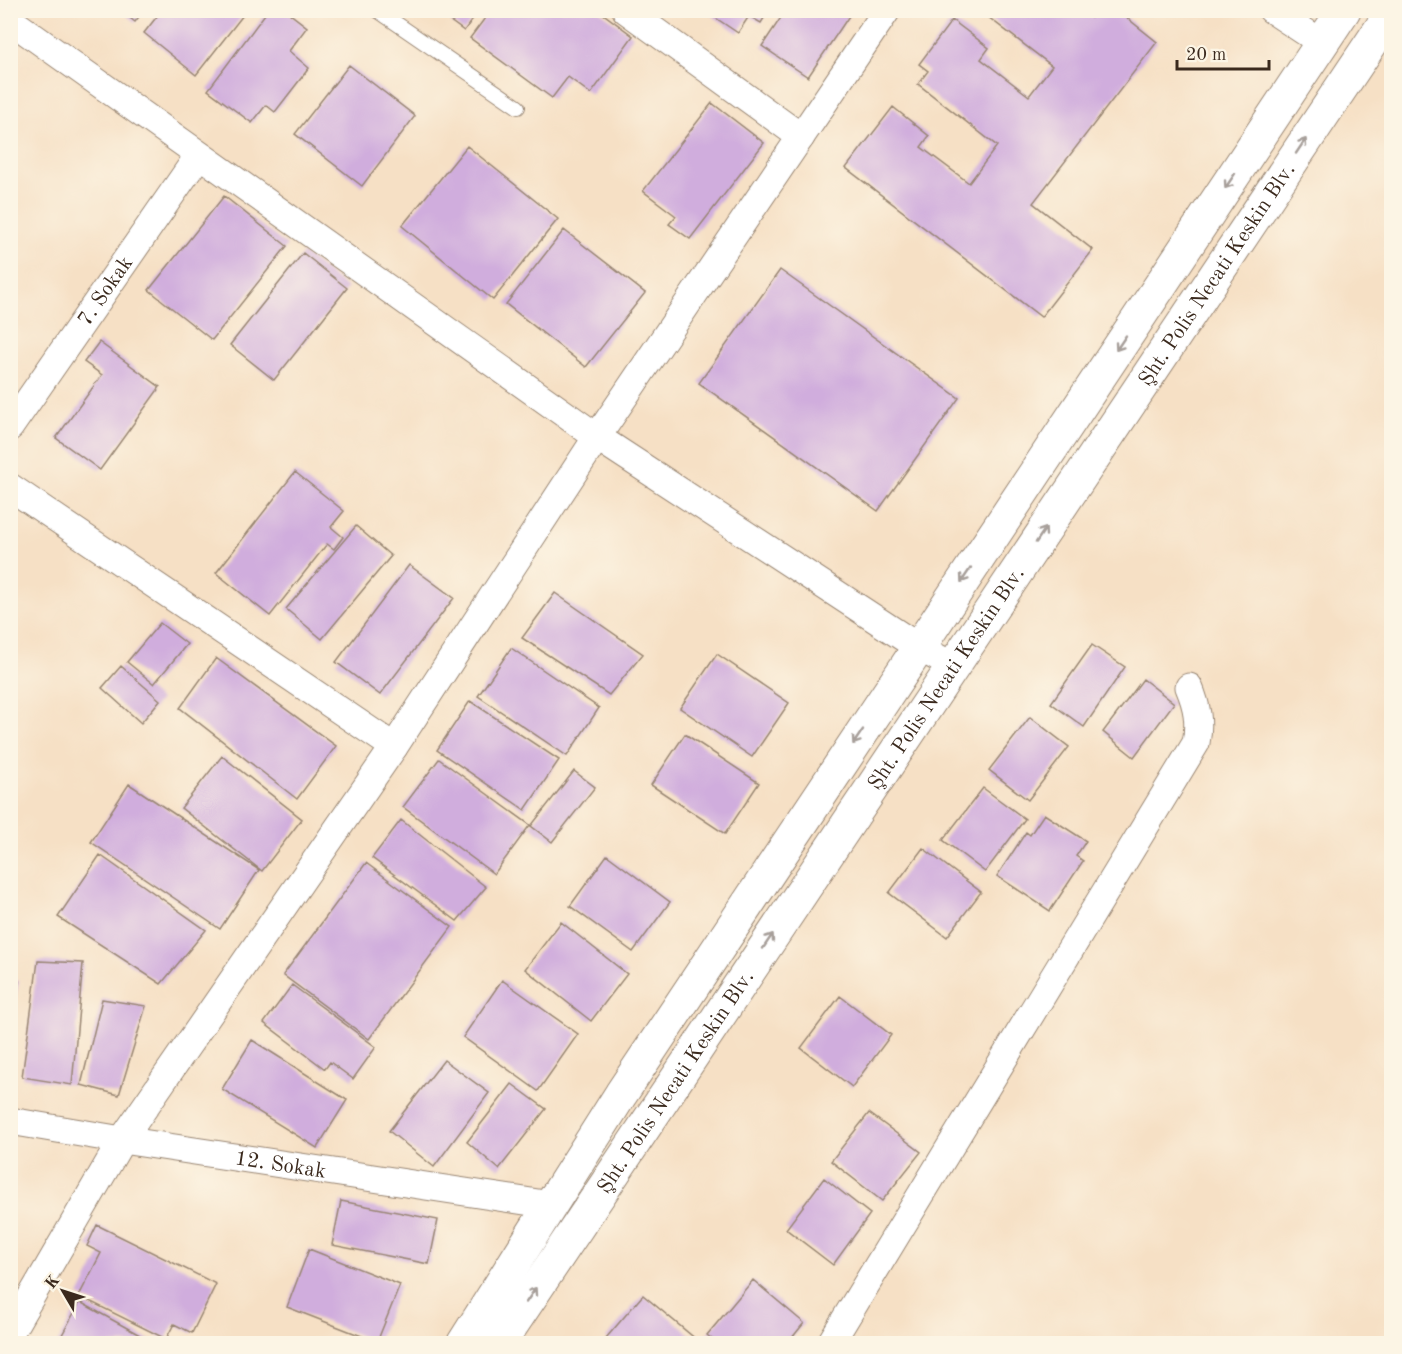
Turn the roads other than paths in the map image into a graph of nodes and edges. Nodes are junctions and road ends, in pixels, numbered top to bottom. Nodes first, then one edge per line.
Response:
1 (377, 10) edge
2 (626, 10) edge
3 (887, 10) edge
4 (1272, 10) edge
5 (1344, 10) edge
6 (1392, 12) edge
7 (10, 20) edge
8 (1322, 43) junction
9 (518, 107) dead end
10 (801, 137) junction
11 (199, 155) junction
12 (10, 427) edge
13 (597, 437) junction
14 (10, 487) edge
15 (918, 646) junction
16 (953, 666) junction
17 (1189, 687) dead end
18 (394, 747) junction
19 (10, 1121) edge
20 (122, 1140) junction
21 (551, 1205) junction
22 (10, 1333) edge
23 (463, 1344) edge
24 (499, 1344) edge
25 (830, 1344) edge

1 - 9 lane
2 - 10 street
3 - 10 street
4 - 8 street
5 - 8 street, Şht. Polis Necati Keskin Blv.
16 -> 6 street, Şht. Polis Necati Keskin Blv.
7 - 11 street
8 -> 15 street, Şht. Polis Necati Keskin Blv.
10 - 13 street
11 - 12 street, 7. Sokak
11 - 13 street
13 - 15 street
13 - 18 street
14 - 18 street
15 - 16 street
15 -> 21 street, Şht. Polis Necati Keskin Blv.
24 -> 16 street, Şht. Polis Necati Keskin Blv.
17 - 25 street
18 - 20 street
19 - 20 street, 12. Sokak
20 - 21 street, 12. Sokak
20 - 22 street
21 - 23 street, Şht. Polis Necati Keskin Blv.

